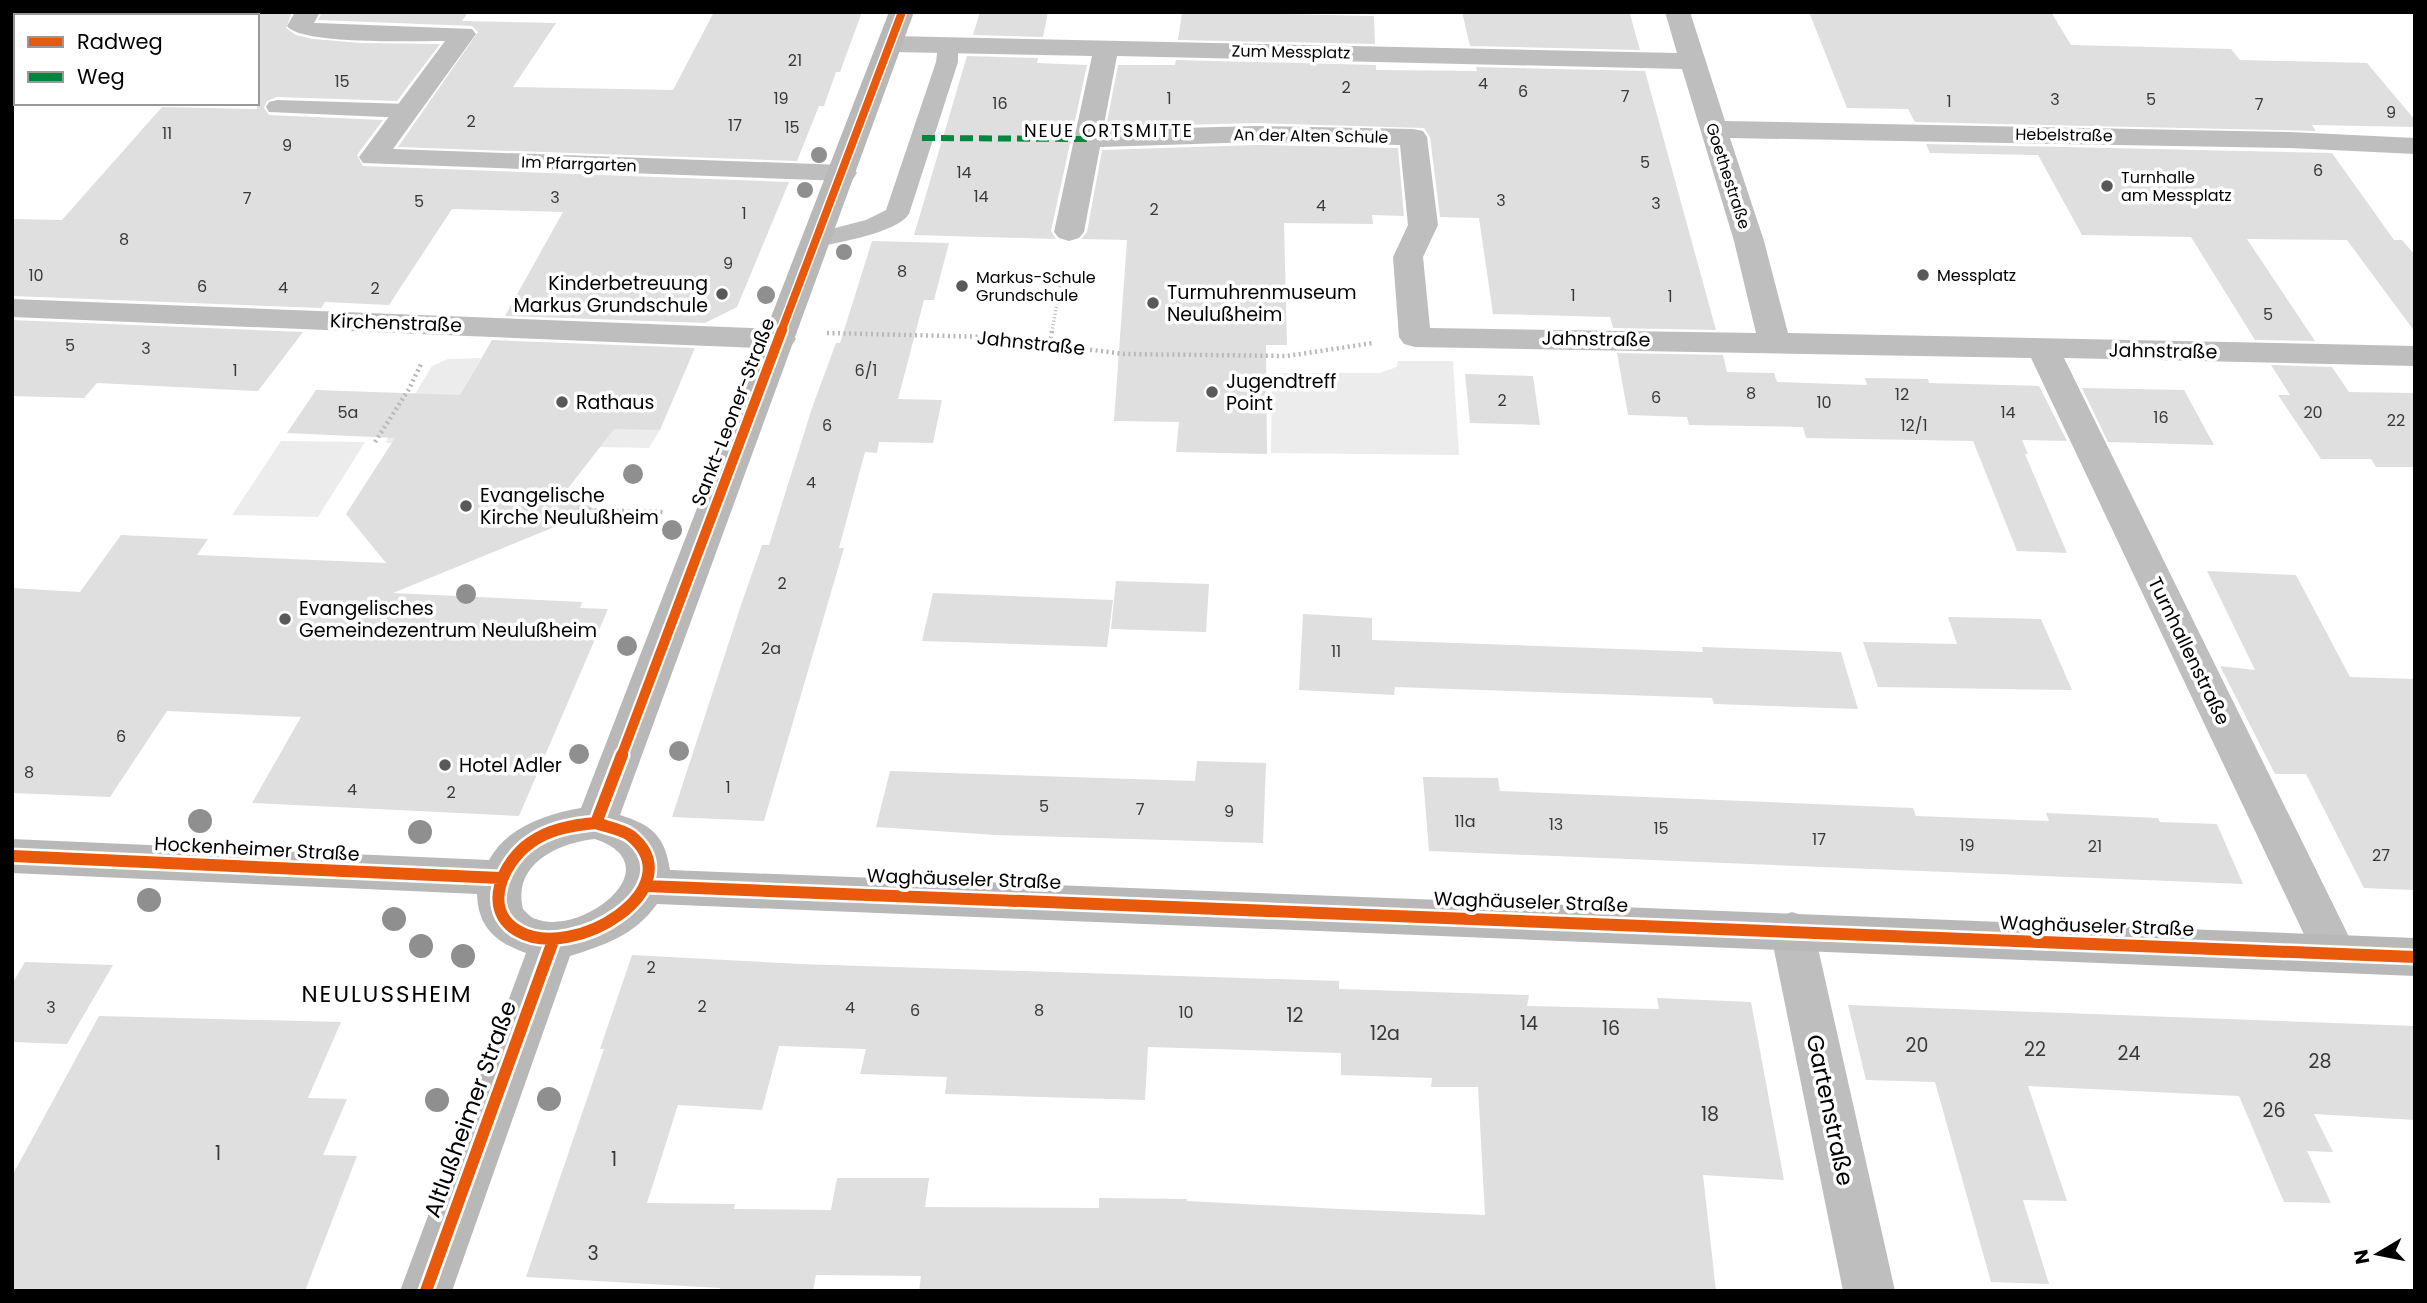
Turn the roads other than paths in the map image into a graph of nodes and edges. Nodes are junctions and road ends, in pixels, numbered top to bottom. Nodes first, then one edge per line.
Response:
1 (309, 12) edge
2 (902, 12) edge
3 (1677, 12) edge
4 (892, 44) junction
5 (948, 45) junction
6 (1107, 48) junction
7 (1690, 61) junction
8 (277, 107) dead end
9 (408, 111) junction
10 (1713, 129) junction
11 (1088, 139) junction
12 (2415, 146) edge
13 (842, 173) junction
14 (1069, 232) road end
15 (817, 240) junction
16 (12, 308) edge
17 (1415, 337) joint
18 (780, 339) junction
19 (1774, 340) junction
20 (2043, 349) junction
21 (2415, 356) edge
22 (596, 823) junction
23 (12, 856) edge
24 (500, 878) junction
25 (646, 886) junction
26 (1792, 930) junction
27 (553, 941) junction
28 (2335, 953) junction
29 (2415, 957) edge
30 (426, 1291) edge
31 (1869, 1291) edge

1 - 9 street, Im Pfarrgarten
2 - 4 street, Sankt-Leoner-Straße
3 - 7 street, Goethestraße
4 - 5 street, Zum Messplatz
4 - 13 street, Sankt-Leoner-Straße
5 - 6 street, Zum Messplatz
5 - 15 lane
6 - 7 street, Zum Messplatz
6 - 11 street
7 - 10 street, Goethestraße
8 - 9 lane
9 - 13 street, Im Pfarrgarten
10 - 12 street, Hebelstraße
10 - 19 street, Goethestraße
11 - 14 street
11 - 17 street, An der Alten Schule
13 - 15 street, Sankt-Leoner-Straße
15 - 18 street, Sankt-Leoner-Straße
16 - 18 street, Kirchenstraße
17 - 19 street, Jahnstraße
18 - 22 street, Sankt-Leoner-Straße
19 - 20 street, Jahnstraße
20 - 21 street, Jahnstraße
20 - 28 street, Turnhallenstraße
22 - 24 street
22 - 25 street
23 - 24 street, Hockenheimer Straße
24 - 27 street
25 - 26 street, Waghäuseler Straße
25 - 27 street
26 - 28 street, Waghäuseler Straße
26 - 31 street, Gartenstraße
27 - 30 street, Altlußheimer Straße
28 - 29 street, Waghäuseler Straße

